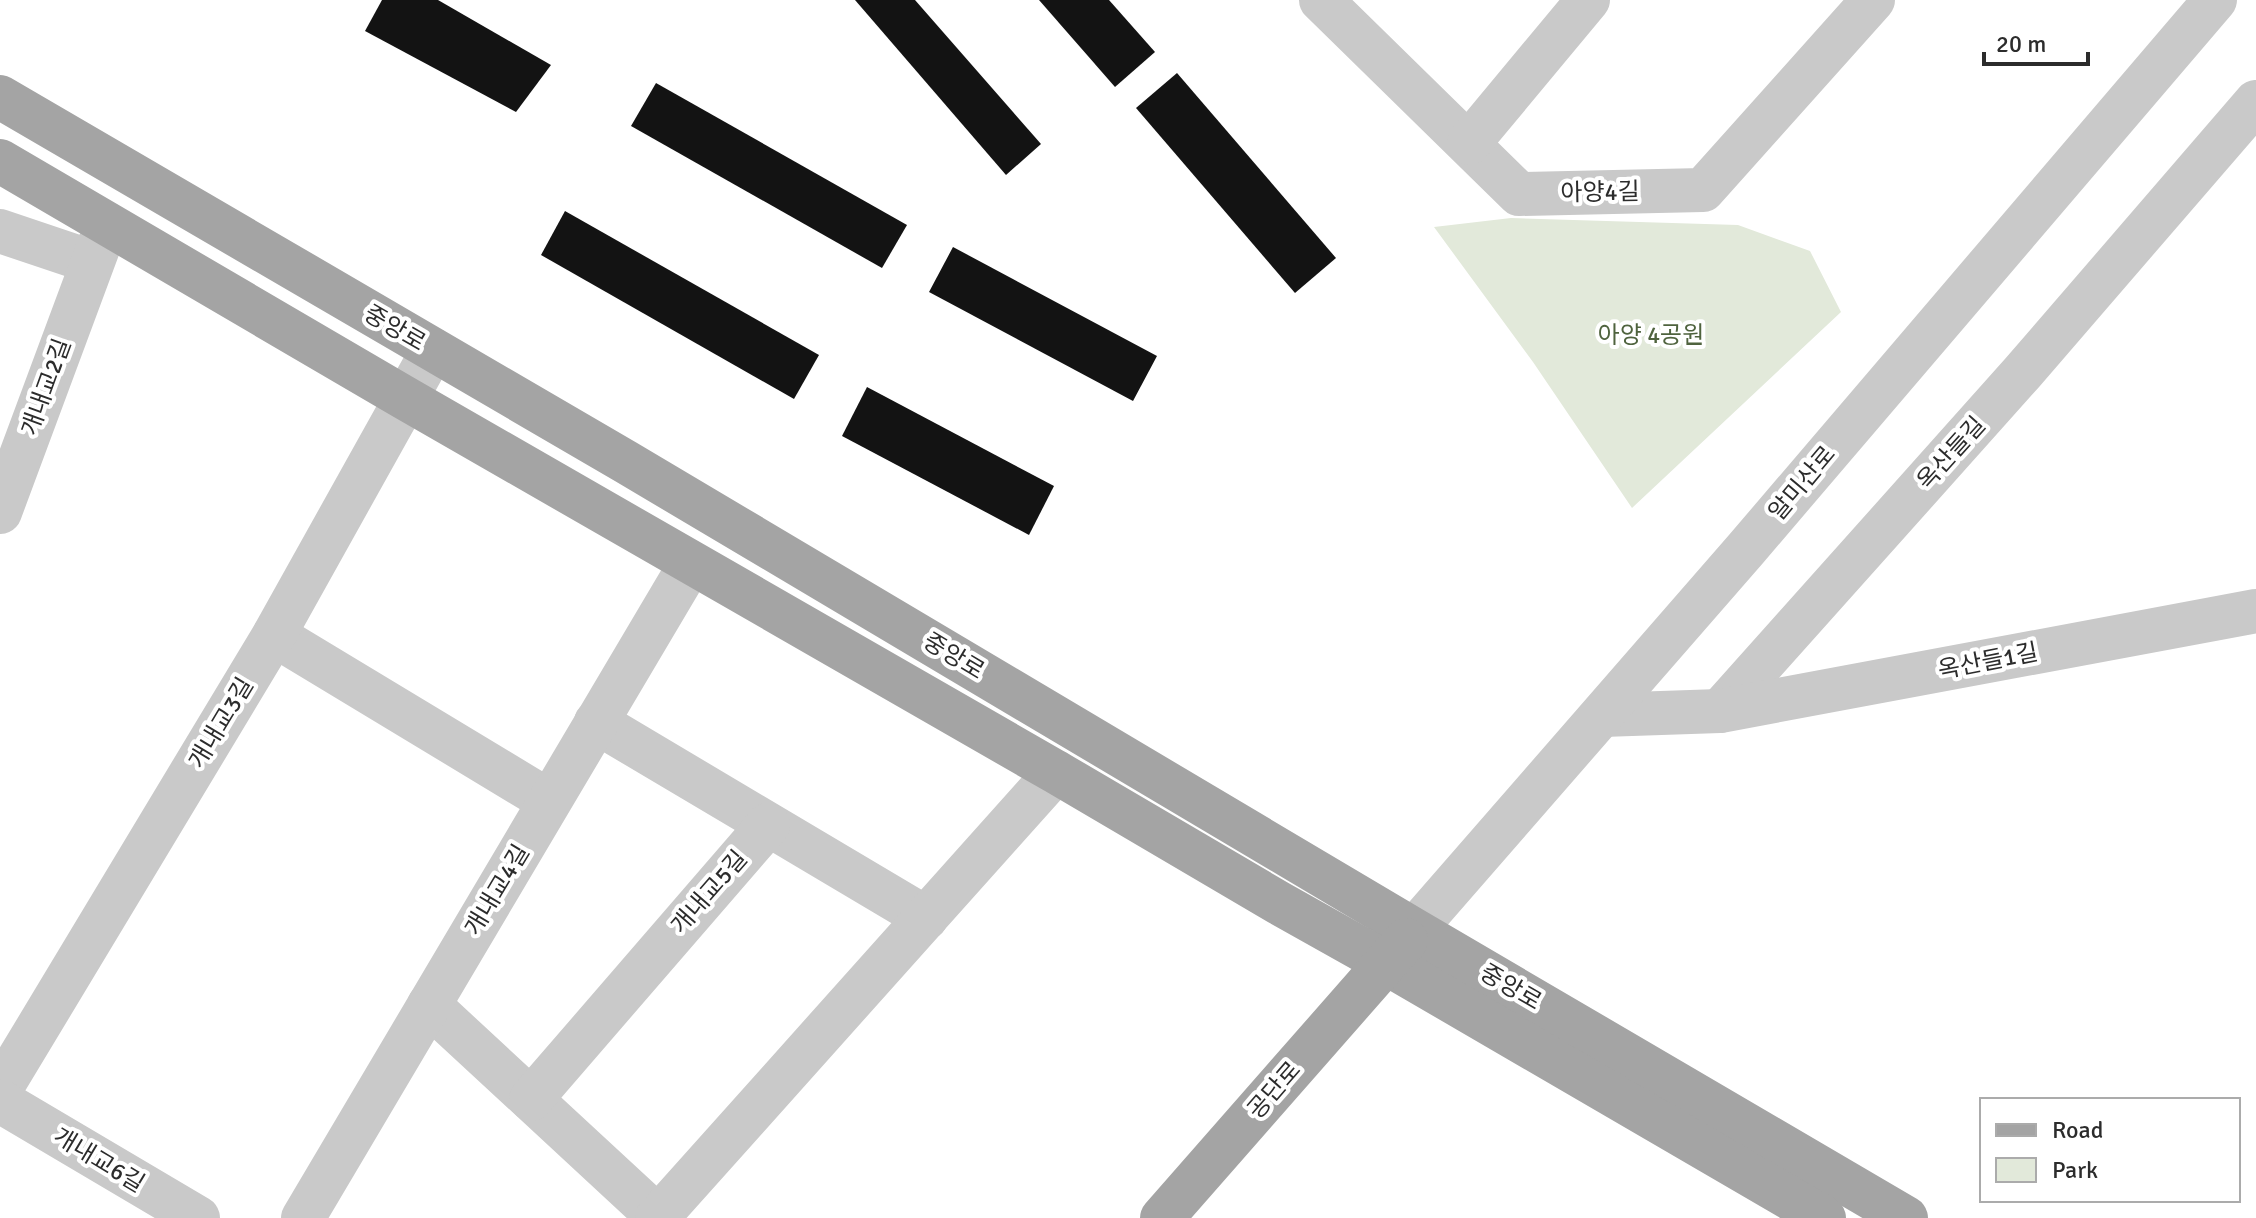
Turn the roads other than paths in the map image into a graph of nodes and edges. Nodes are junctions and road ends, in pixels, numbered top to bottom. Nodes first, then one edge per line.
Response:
1 (1321, 0) edge
2 (1588, 0) edge
3 (1873, 0) edge
4 (2215, 0) edge
5 (0, 97) edge
6 (2256, 102) edge
7 (1469, 143) junction
8 (0, 161) edge
9 (0, 231) edge
10 (100, 243) junction
11 (433, 350) junction
12 (405, 398) junction
13 (0, 512) edge
14 (691, 563) junction
15 (2256, 611) edge
16 (274, 635) junction
17 (1720, 711) junction
18 (1602, 715) junction
19 (596, 722) junction
20 (1056, 772) junction
21 (549, 801) junction
22 (768, 825) junction
23 (926, 918) junction
24 (1414, 930) junction
25 (1386, 963) junction
26 (429, 1005) junction
27 (0, 1090) edge
28 (531, 1099) junction
29 (0, 1101) edge
30 (658, 1217) edge
31 (198, 1218) edge
32 (303, 1218) edge
33 (1162, 1218) edge
34 (1824, 1218) edge
35 (1906, 1218) edge

1 - 7 street, 아양4길
2 - 7 street
3 - 7 street, 아양4길
4 - 18 street, 알미산로
5 - 11 main road, 중앙로
6 - 17 street, 옥산들길
8 - 10 main road, 중앙로
9 - 10 street
10 - 12 main road, 중앙로
10 - 13 street, 개내교2길
11 - 12 street, 개내교3길
11 - 24 main road, 중앙로
12 - 14 main road, 중앙로
12 - 16 street, 개내교3길
14 - 19 street, 개내교4길
14 - 20 main road, 중앙로
15 - 17 street, 옥산들1길
16 - 21 street
16 - 27 street, 개내교3길
17 - 18 street
18 - 24 street, 알미산로
19 - 21 street, 개내교4길
19 - 22 street
20 - 23 street
20 - 25 main road, 중앙로
21 - 26 street, 개내교4길
22 - 23 street
22 - 28 street, 개내교5길
23 - 30 street
24 - 25 main road, 알미산로
24 - 35 main road, 중앙로
25 - 33 main road, 공단로
25 - 34 main road, 중앙로
26 - 28 street
26 - 32 street, 개내교4길
28 - 30 street
29 - 31 street, 개내교6길

